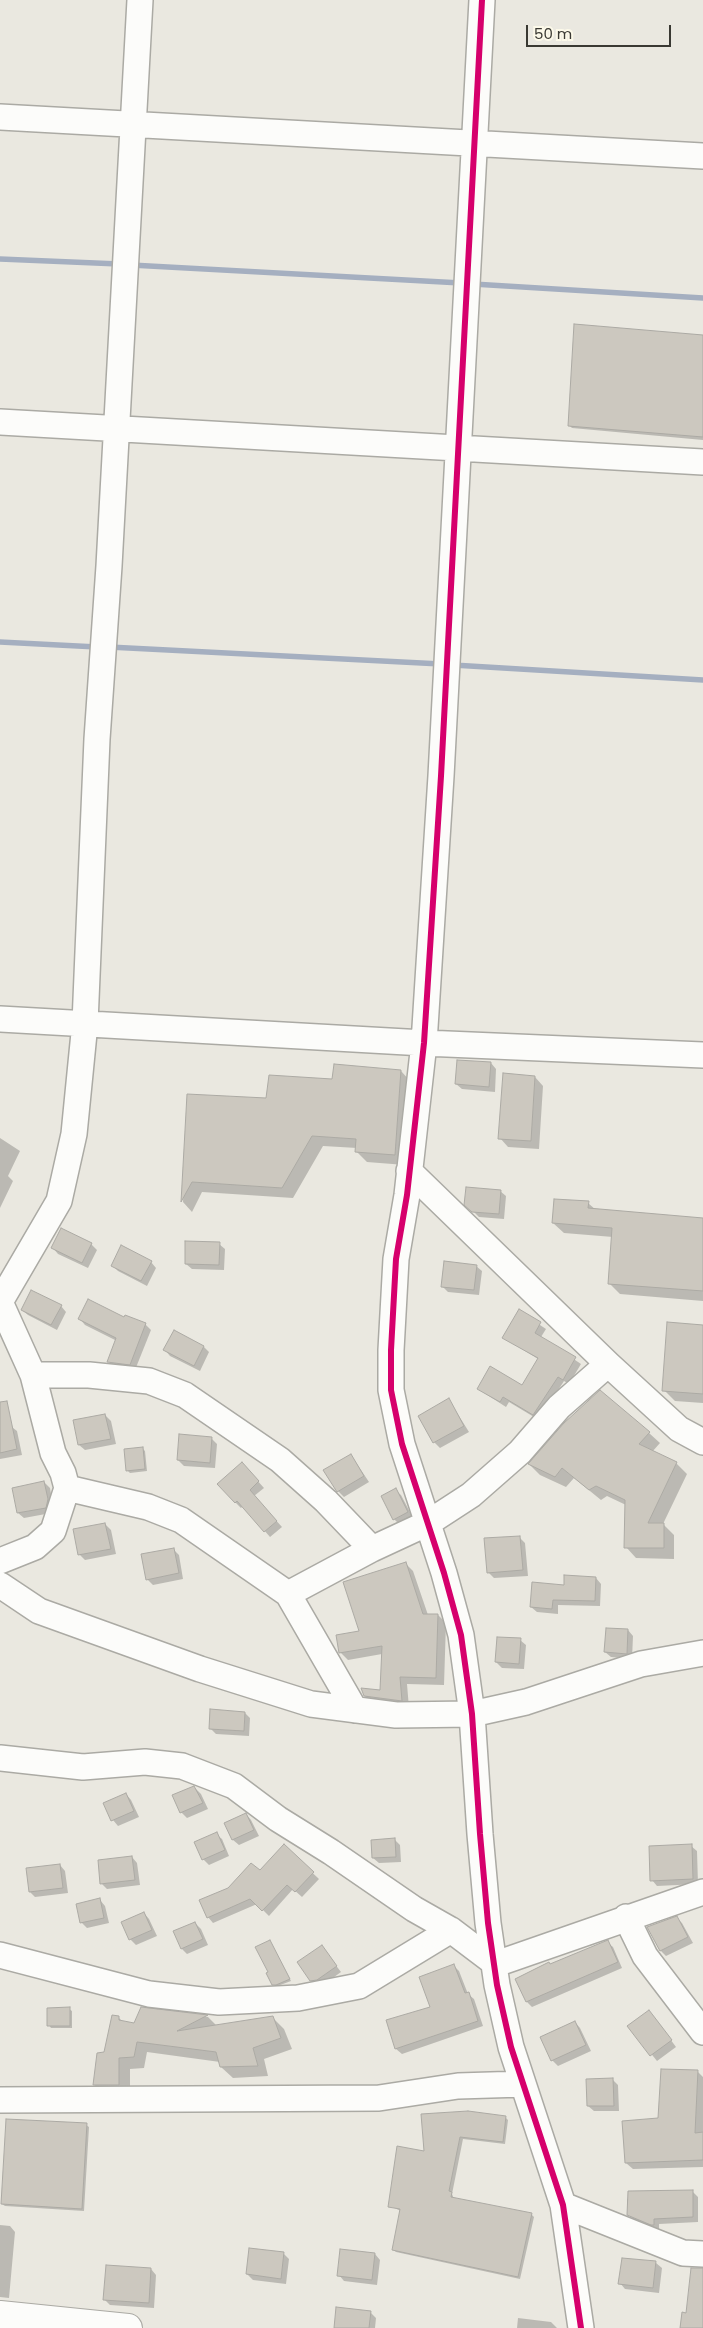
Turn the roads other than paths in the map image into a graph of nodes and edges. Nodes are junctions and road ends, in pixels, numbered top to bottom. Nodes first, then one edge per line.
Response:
1 (140, 0) edge
2 (482, 0) edge
3 (0, 117) edge
4 (132, 125) junction
5 (474, 143) junction
6 (703, 156) edge
7 (0, 422) edge
8 (116, 428) junction
9 (457, 448) junction
10 (703, 462) edge
11 (0, 1019) edge
12 (85, 1023) junction
13 (424, 1043) junction
14 (703, 1055) edge
15 (408, 1172) junction
16 (0, 1302) edge
17 (608, 1364) junction
18 (34, 1375) junction
19 (703, 1442) edge
20 (68, 1488) junction
21 (428, 1523) junction
22 (372, 1549) junction
23 (0, 1561) edge
24 (0, 1585) edge
25 (288, 1594) junction
26 (703, 1653) edge
27 (355, 1710) junction
28 (472, 1714) junction
29 (0, 1758) edge
30 (703, 1892) edge
31 (626, 1917) junction
32 (451, 1930) junction
33 (0, 1955) edge
34 (496, 1964) junction
35 (703, 2032) edge
36 (523, 2084) junction
37 (0, 2100) edge
38 (563, 2205) junction
39 (703, 2254) edge
40 (0, 2315) edge
41 (127, 2328) edge
42 (581, 2328) edge

1 - 4 street
2 - 5 street
3 - 4 street
4 - 5 street
4 - 8 street
5 - 6 street
5 - 9 street
7 - 8 street
8 - 9 street
8 - 12 street
9 - 10 street
9 - 13 street
11 - 12 street
12 - 13 street
12 - 16 street
13 - 14 street
13 - 15 street
15 - 17 street
15 - 21 street
16 - 18 street
17 - 19 street
17 - 21 street
18 - 20 street
18 - 22 street
20 - 23 street
20 - 25 street
21 - 22 street
21 - 28 street
22 - 25 street
24 - 27 street
25 - 27 street
26 - 28 street
27 - 28 street
28 - 34 street
29 - 32 street
30 - 31 street
31 - 34 street
31 - 35 street
32 - 33 street
32 - 34 street
34 - 36 street
36 - 37 street
36 - 38 street
38 - 39 street
38 - 42 street
40 - 41 main road

